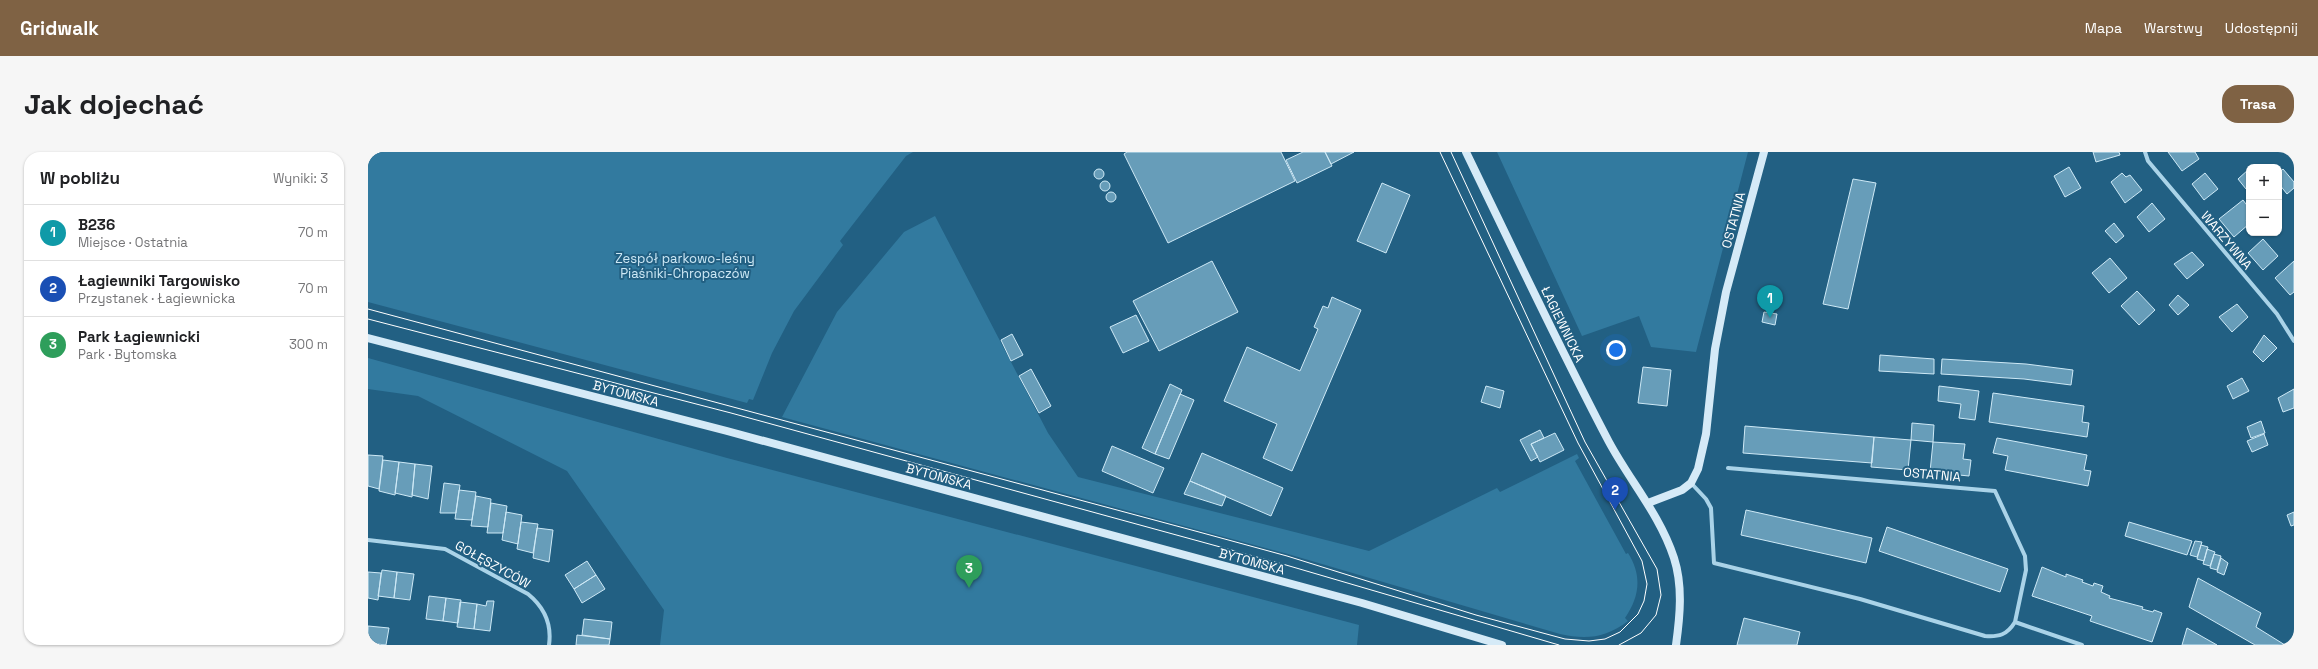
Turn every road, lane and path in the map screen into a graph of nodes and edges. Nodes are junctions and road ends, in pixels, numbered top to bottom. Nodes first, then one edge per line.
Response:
1 (1466, 152) edge
2 (1764, 152) edge
3 (2145, 152) edge
4 (368, 338) edge
5 (2294, 341) edge
6 (1728, 468) dead end
7 (1691, 483) junction
8 (1648, 503) junction
9 (368, 540) edge
10 (2014, 622) junction
11 (549, 645) edge
12 (1502, 645) edge
13 (1676, 645) edge
14 (2082, 645) edge

1 - 8 main road, ŁAGIEWNICKA
2 - 7 main road, OSTATNIA
3 - 5 street, WARZYWNA
4 - 12 main road, BYTOMSKA
6 - 10 street, OSTATNIA
7 - 8 main road
7 - 10 street
8 - 13 main road
9 - 11 street, GOŁĘSZYCÓW
10 - 14 street

